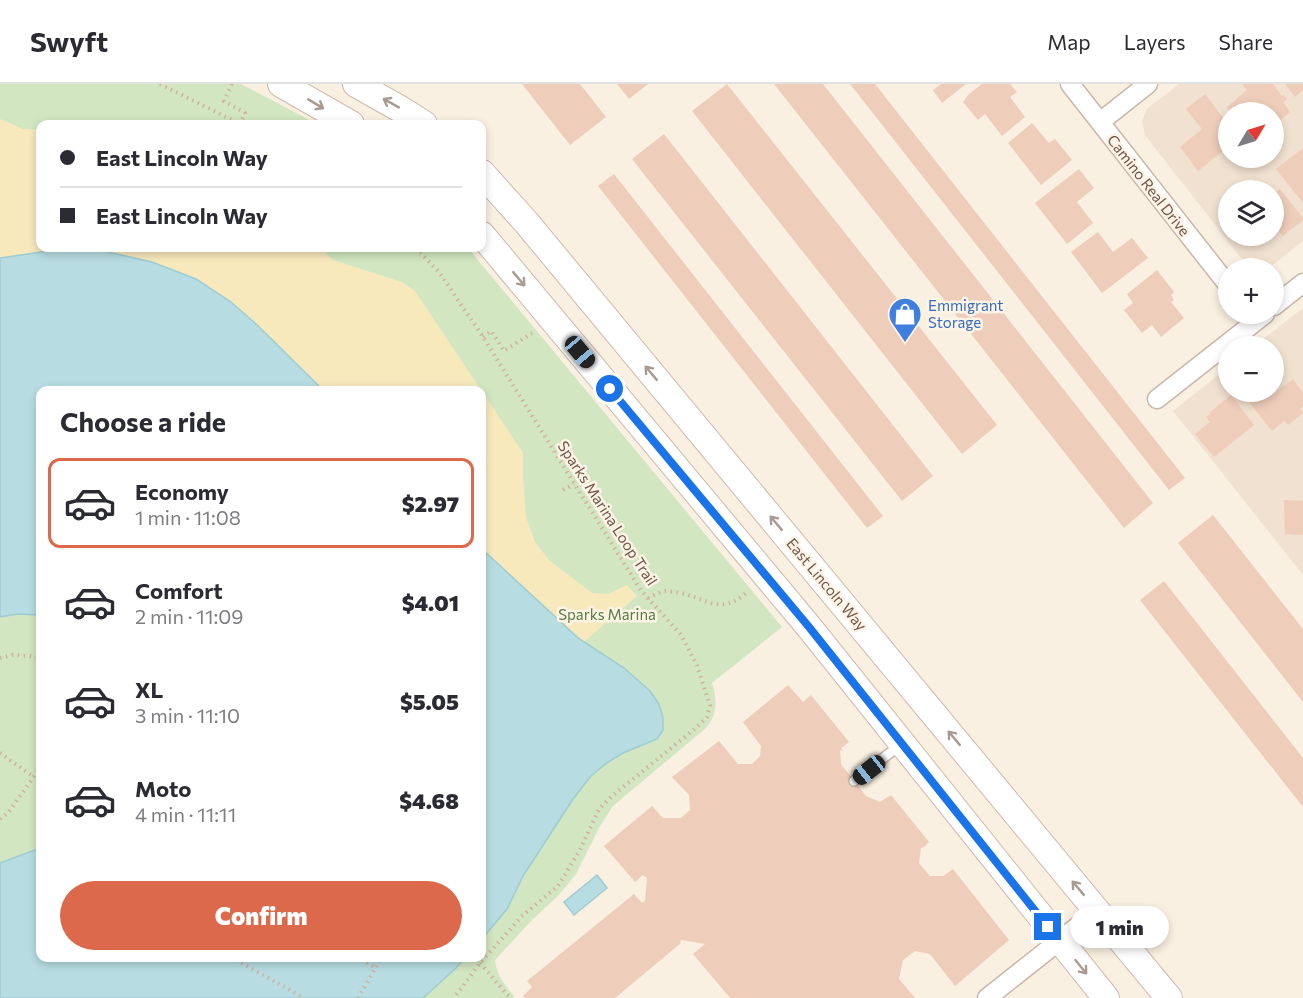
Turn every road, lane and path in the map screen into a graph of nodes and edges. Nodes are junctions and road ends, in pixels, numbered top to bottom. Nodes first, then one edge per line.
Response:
1 (160, 84) edge
2 (232, 84) edge
3 (281, 84) edge
4 (356, 84) edge
5 (1070, 84) edge
6 (1148, 84) edge
7 (232, 120) edge
8 (242, 120) edge
9 (344, 120) edge
10 (418, 120) edge
11 (1100, 122) junction
12 (486, 177) edge
13 (486, 240) edge
14 (420, 252) edge
15 (1218, 272) edge
16 (1303, 283) edge
17 (1284, 298) edge
18 (1247, 324) edge
19 (532, 333) dead end
20 (483, 337) junction
21 (1157, 399) dead end
22 (574, 484) junction
23 (563, 490) dead end
24 (747, 592) dead end
25 (648, 598) junction
26 (36, 657) edge
27 (0, 658) edge
28 (902, 744) junction
29 (0, 753) edge
30 (36, 774) edge
31 (34, 777) junction
32 (854, 781) dead end
33 (0, 819) edge
34 (1097, 911) junction
35 (1059, 941) junction
36 (486, 956) edge
37 (240, 962) edge
38 (365, 962) edge
39 (379, 962) edge
40 (481, 962) joint
41 (376, 968) junction
42 (304, 998) edge
43 (358, 998) edge
44 (454, 998) edge
45 (510, 998) edge
46 (987, 998) edge
47 (1106, 998) edge
48 (1169, 998) edge

1 - 7 path
2 - 8 path
3 -> 9 street
10 -> 4 street
5 - 11 street, Camino Real Drive
6 - 11 street
11 - 15 street, Camino Real Drive
34 -> 12 street, East Lincoln Way
13 -> 28 street
14 - 20 path, Sparks Marina Loop Trail
16 - 17 street
18 - 21 street
19 - 20 path
20 - 22 path, Sparks Marina Loop Trail
22 - 23 path
22 - 25 path, Sparks Marina Loop Trail
24 - 25 path
25 - 36 path, Sparks Marina Loop Trail
26 - 27 path
28 - 32 lane
28 - 35 street
29 - 31 path
30 - 31 path
31 - 33 path
34 - 35 street
34 - 48 street, East Lincoln Way
35 - 46 street
35 -> 47 street
37 - 42 path
38 - 41 path
39 - 41 path
40 - 44 path, Sparks Marina Loop Trail
40 - 45 path
41 - 43 path

